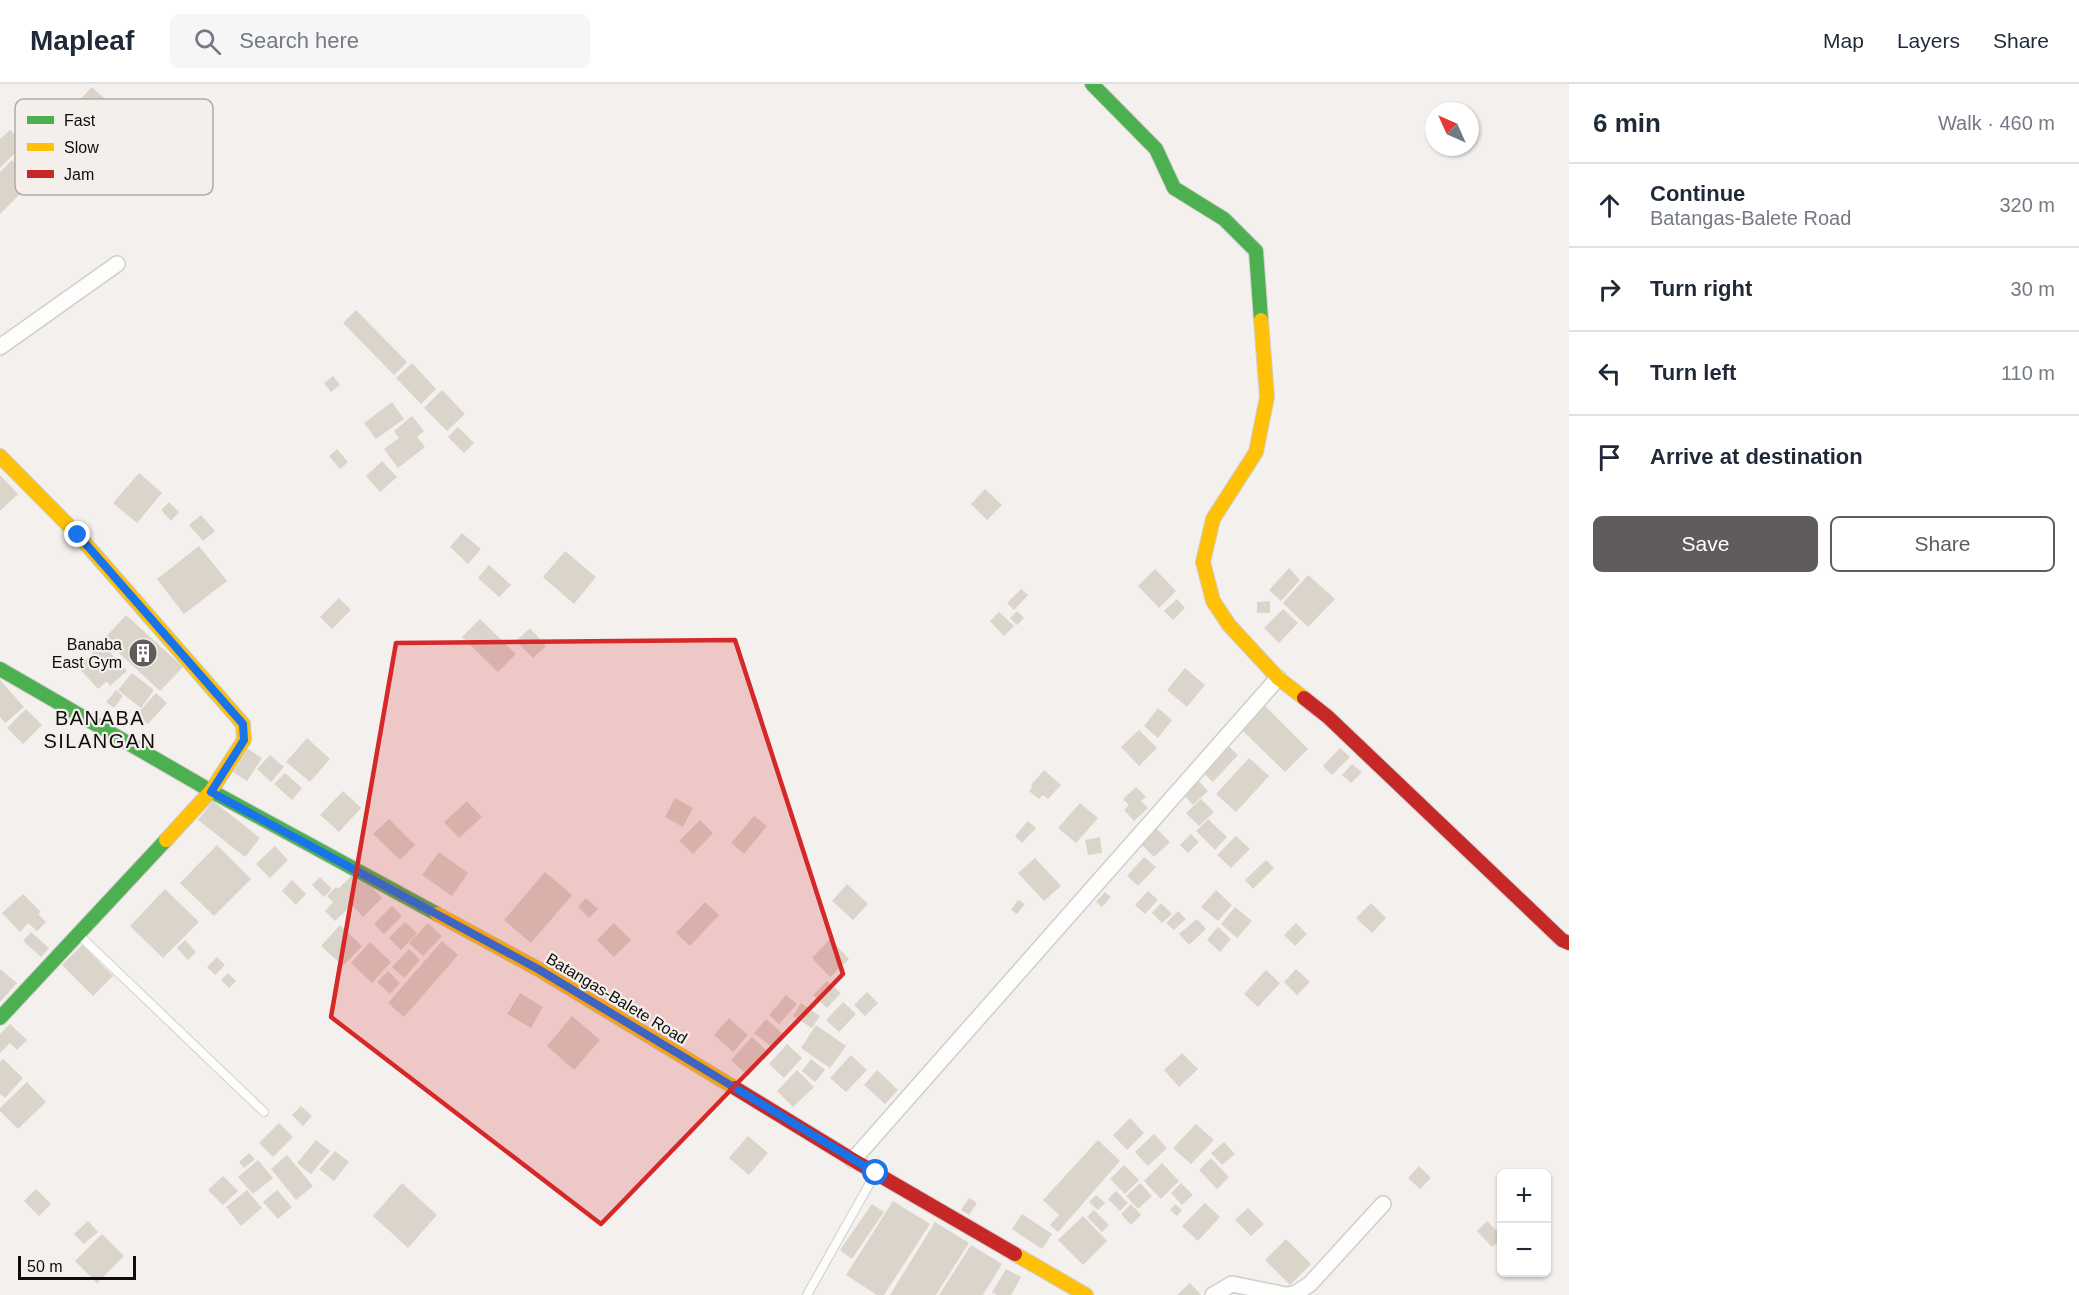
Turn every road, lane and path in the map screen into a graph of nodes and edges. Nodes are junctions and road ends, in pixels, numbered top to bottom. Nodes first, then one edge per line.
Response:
1 (1092, 84) edge
2 (117, 264) dead end
3 (0, 347) edge
4 (0, 456) edge
5 (0, 669) edge
6 (1278, 678) junction
7 (211, 792) junction
8 (79, 935) junction
9 (1566, 939) edge
10 (0, 1018) edge
11 (264, 1112) dead end
12 (853, 1160) junction
13 (876, 1173) junction
14 (1383, 1203) dead end
15 (807, 1295) edge
16 (1086, 1295) edge
17 (1213, 1295) edge
18 (1287, 1295) edge

1 - 6 street
2 - 3 street
4 - 7 street
5 - 7 street, Batangas-Balete Road
6 - 9 street
6 - 12 street
7 - 8 street
7 - 12 street, Batangas-Balete Road
8 - 10 street
8 - 11 lane
12 - 13 street, Batangas-Balete Road
13 - 15 lane
13 - 16 street, Batangas-Balete Road
14 - 18 street
17 - 18 street

